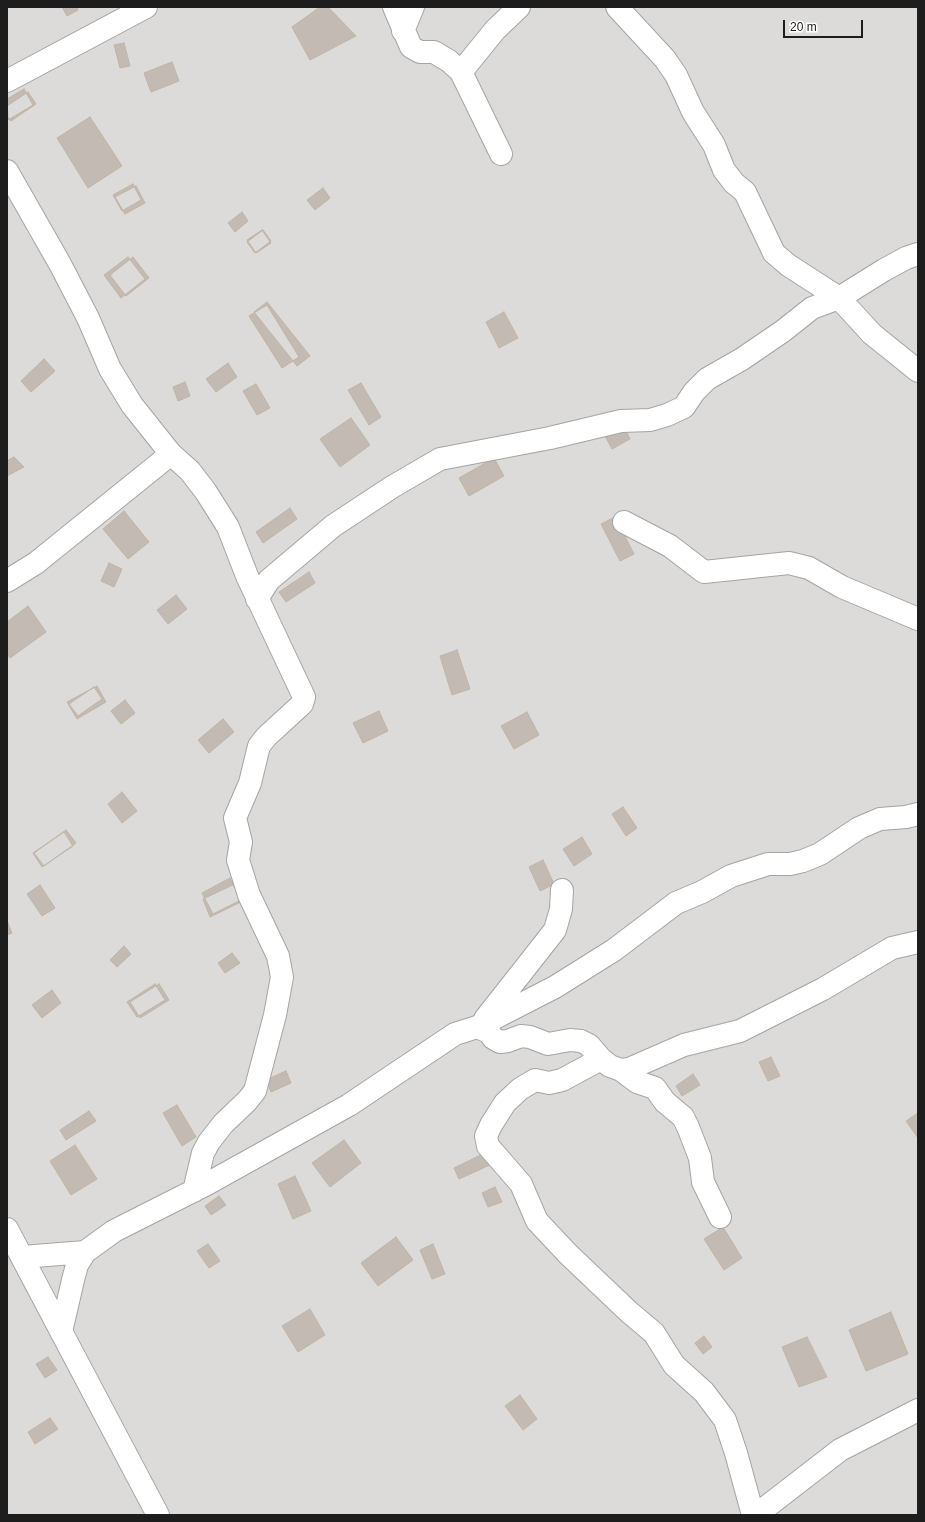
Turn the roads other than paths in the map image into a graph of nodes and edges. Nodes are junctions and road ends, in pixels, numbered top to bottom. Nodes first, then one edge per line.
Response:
1 (146, 7) edge
2 (519, 7) edge
3 (617, 7) edge
4 (404, 13) edge
5 (461, 72) junction
6 (7, 81) edge
7 (500, 154) dead end
8 (7, 171) edge
9 (918, 254) edge
10 (839, 298) junction
11 (918, 371) edge
12 (171, 454) junction
13 (624, 522) dead end
14 (247, 576) junction
15 (269, 580) junction
16 (7, 581) edge
17 (257, 599) junction
18 (918, 618) edge
19 (918, 814) edge
20 (562, 890) dead end
21 (918, 928) edge
22 (918, 942) edge
23 (892, 948) junction
24 (477, 1027) junction
25 (601, 1059) junction
26 (621, 1070) junction
27 (194, 1191) junction
28 (720, 1217) dead end
29 (7, 1229) edge
30 (85, 1252) junction
31 (22, 1257) junction
32 (61, 1332) junction
33 (918, 1410) edge
34 (158, 1515) edge
35 (753, 1515) edge
36 (756, 1515) edge

1 - 6 street
2 - 5 street
3 - 10 street
4 - 5 street
5 - 7 street
8 - 12 street
9 - 10 street
10 - 11 street
10 - 15 street
12 - 14 street
12 - 16 street
13 - 18 street
14 - 15 street
14 - 17 street
15 - 17 street
17 - 27 street
19 - 24 street
20 - 24 street
21 - 23 street
22 - 23 street
23 - 26 street
24 - 25 street
24 - 27 street
25 - 26 street
25 - 35 street
26 - 28 street
27 - 30 street
29 - 31 street
30 - 31 street
30 - 32 street
31 - 32 street
32 - 34 street
33 - 36 street

